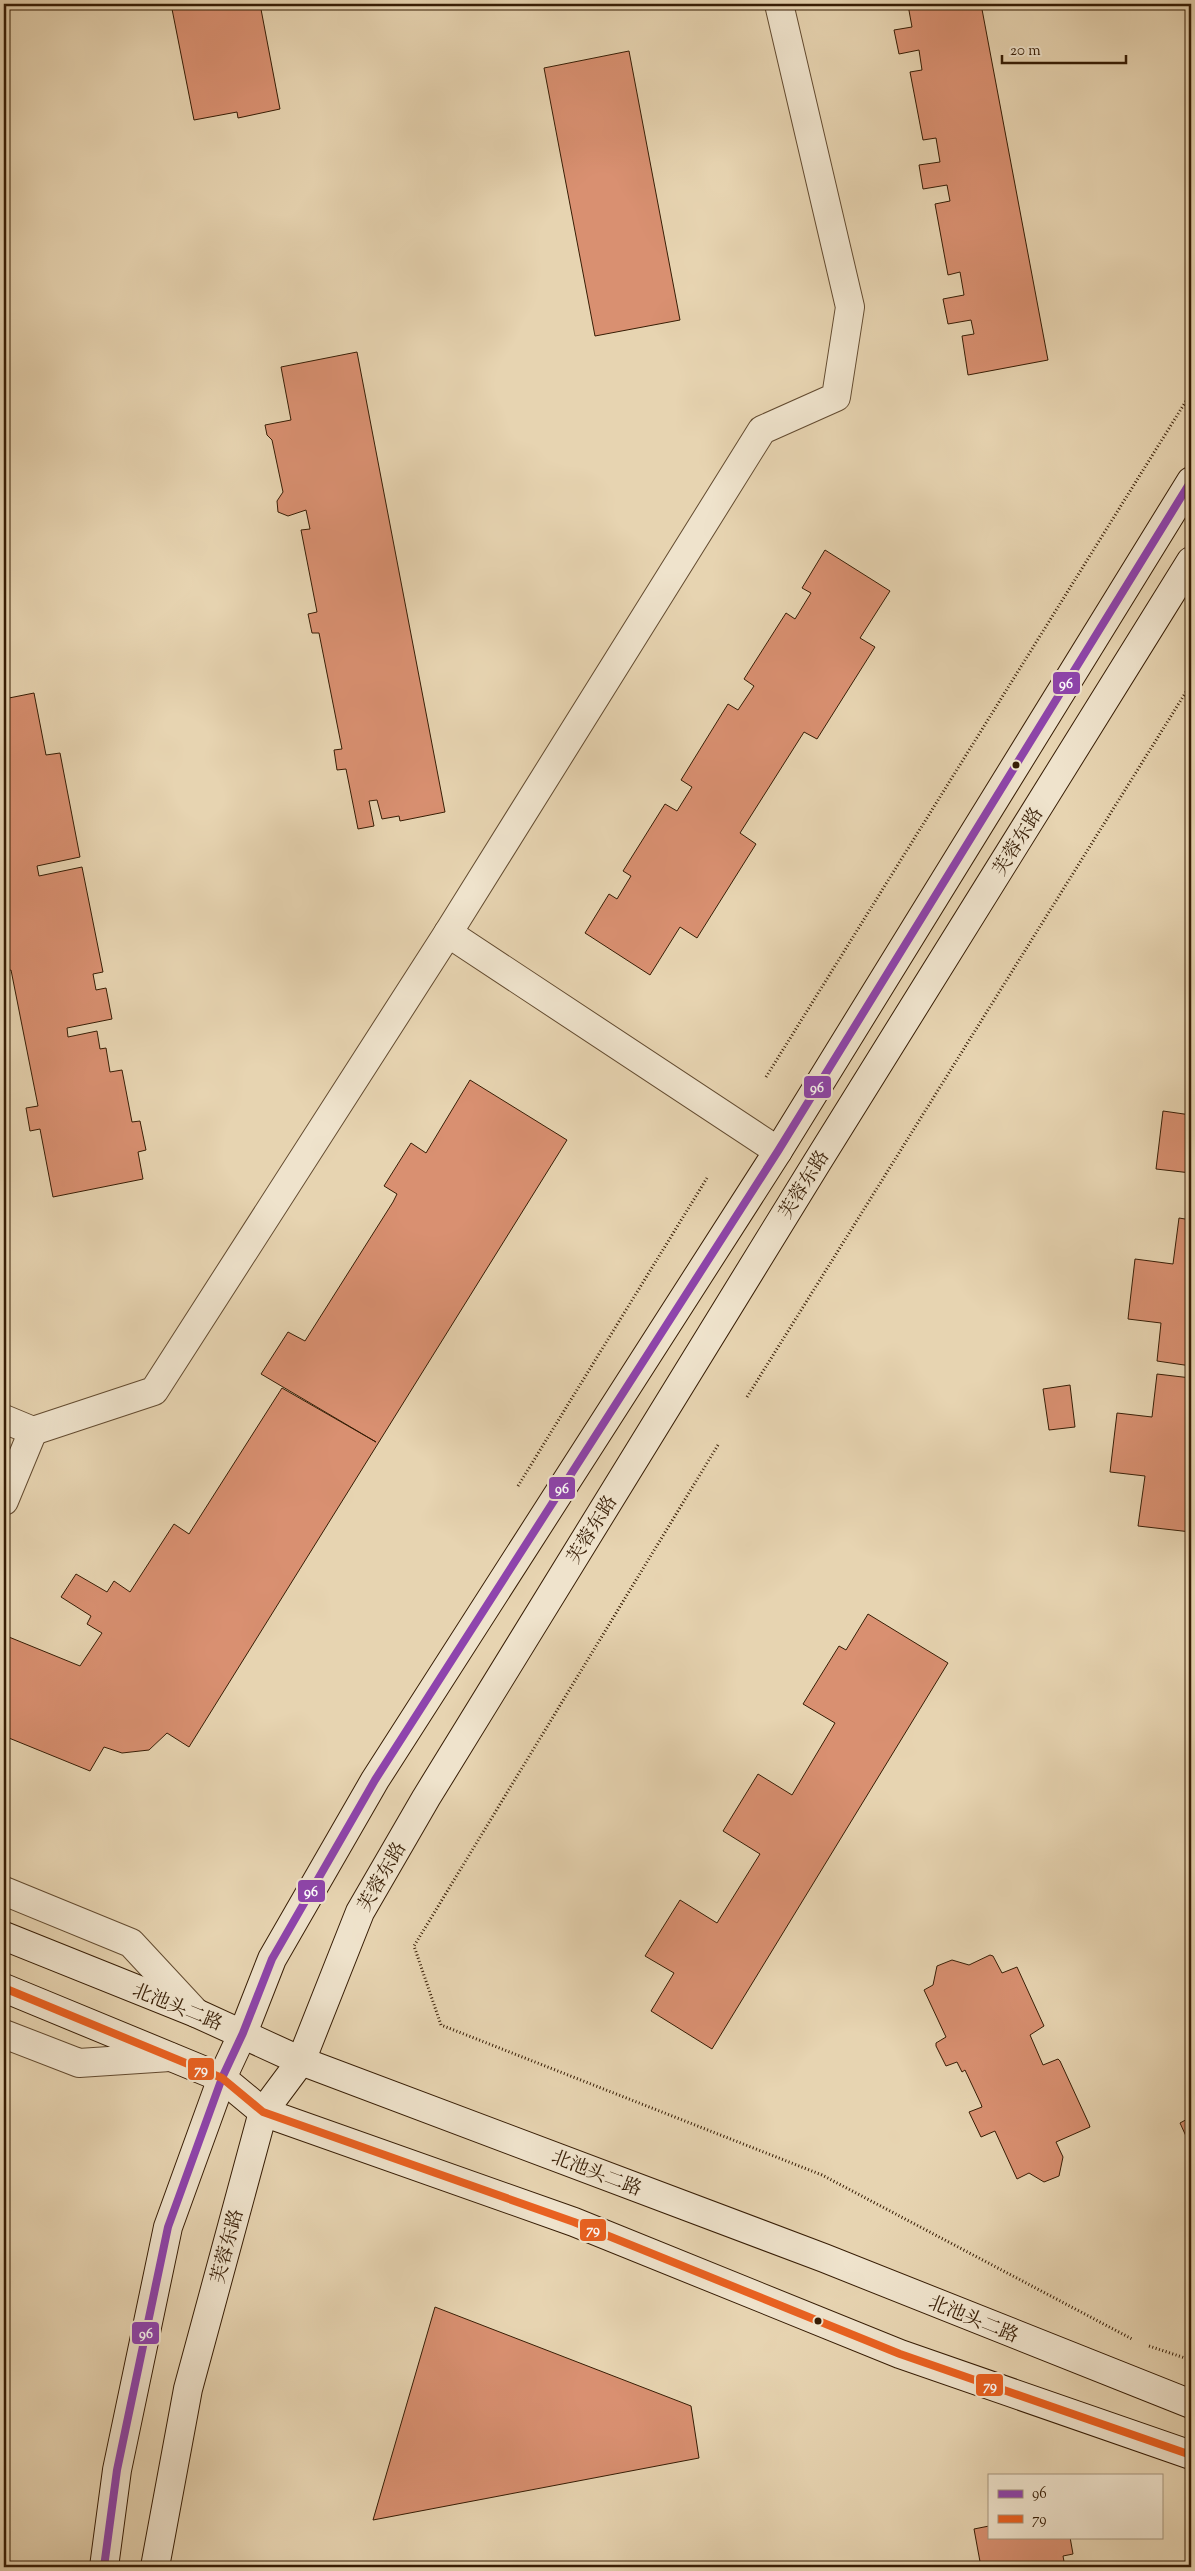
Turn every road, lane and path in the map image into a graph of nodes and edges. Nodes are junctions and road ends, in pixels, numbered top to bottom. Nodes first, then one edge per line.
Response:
1 (779, 4) edge
2 (1191, 393) edge
3 (1191, 481) edge
4 (1191, 561) edge
5 (1191, 684) edge
6 (448, 933) junction
7 (766, 1077) dead end
8 (778, 1150) junction
9 (747, 1397) dead end
10 (4, 1419) edge
11 (33, 1431) junction
12 (718, 1445) dead end
13 (4, 1502) edge
14 (4, 1891) edge
15 (4, 1936) edge
16 (4, 1988) edge
17 (196, 2013) junction
18 (243, 2033) junction
19 (4, 2034) edge
20 (170, 2057) junction
21 (301, 2061) junction
22 (222, 2078) junction
23 (263, 2112) junction
24 (1137, 2342) dead end
25 (1146, 2345) dead end
26 (1191, 2360) edge
27 (1191, 2404) edge
28 (1191, 2455) edge
29 (104, 2567) edge
30 (155, 2567) edge

1 - 6 main road
2 - 7 path
3 - 8 main road, 芙蓉东路
4 - 21 main road, 芙蓉东路
5 - 9 path
6 - 8 main road
6 - 11 main road
8 - 18 main road, 芙蓉东路
10 - 11 main road
11 - 13 main road
12 - 24 path
14 - 17 main road
15 - 17 main road, 北池头二路
16 - 20 main road
17 - 18 main road, 北池头二路
18 - 21 main road, 北池头二路
18 - 22 main road, 芙蓉东路
19 - 20 main road
20 - 22 main road
21 - 23 main road, 芙蓉东路
21 - 27 main road, 北池头二路
22 - 23 main road
22 - 29 main road, 芙蓉东路
23 - 28 main road
23 - 30 main road, 芙蓉东路
25 - 26 path

